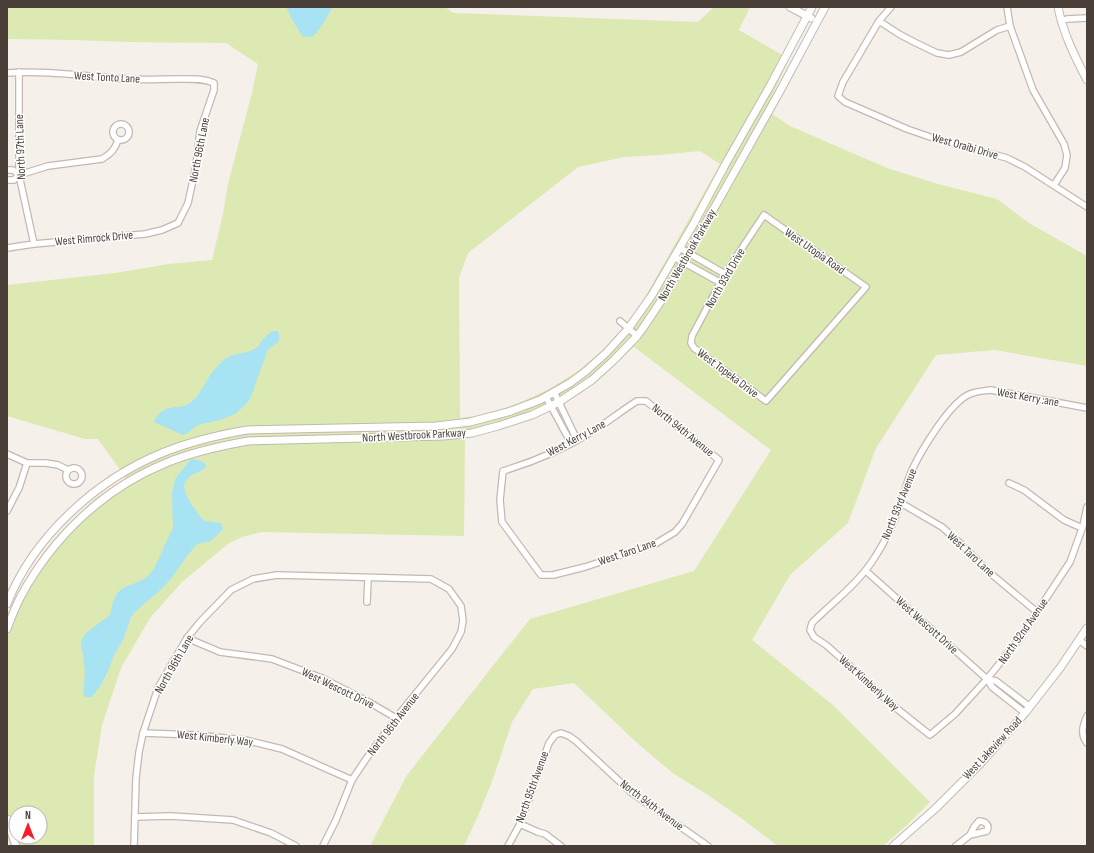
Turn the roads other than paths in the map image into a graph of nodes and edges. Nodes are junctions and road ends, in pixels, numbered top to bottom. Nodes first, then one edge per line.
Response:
1 (790, 7) edge
2 (813, 7) edge
3 (891, 7) edge
4 (1007, 7) edge
5 (1058, 7) edge
6 (824, 9) edge
7 (807, 16) junction
8 (1087, 18) edge
9 (879, 21) junction
10 (1061, 21) junction
11 (817, 22) junction
12 (1010, 26) junction
13 (19, 72) junction
14 (7, 73) edge
15 (207, 80) joint
16 (1087, 80) edge
17 (118, 140) dead end
18 (7, 170) edge
19 (19, 175) junction
20 (7, 180) edge
21 (1054, 185) junction
22 (1087, 206) edge
23 (764, 215) joint
24 (178, 223) joint
25 (34, 244) junction
26 (7, 248) edge
27 (680, 248) junction
28 (689, 253) junction
29 (674, 257) junction
30 (684, 262) junction
31 (725, 274) junction
32 (721, 283) junction
33 (620, 321) dead end
34 (628, 329) junction
35 (637, 336) junction
36 (690, 343) joint
37 (554, 392) junction
38 (970, 394) joint
39 (546, 397) junction
40 (646, 401) joint
41 (766, 401) joint
42 (559, 402) junction
43 (551, 406) junction
44 (1087, 408) edge
45 (470, 422) junction
46 (404, 426) junction
47 (319, 428) junction
48 (472, 433) junction
49 (404, 437) junction
50 (319, 438) junction
51 (577, 440) junction
52 (571, 443) junction
53 (7, 454) edge
54 (719, 460) joint
55 (27, 463) junction
56 (68, 470) dead end
57 (1009, 483) dead end
58 (901, 503) junction
59 (1087, 507) edge
60 (7, 511) edge
61 (1082, 528) junction
62 (866, 571) junction
63 (541, 575) joint
64 (368, 578) junction
65 (367, 602) dead end
66 (7, 604) edge
67 (1037, 612) junction
68 (7, 629) edge
69 (810, 630) joint
70 (1086, 631) edge
71 (187, 638) junction
72 (1079, 640) junction
73 (1087, 646) edge
74 (987, 679) junction
75 (1030, 706) junction
76 (1025, 713) junction
77 (1087, 716) edge
78 (396, 718) junction
79 (143, 733) junction
80 (561, 733) joint
81 (930, 735) joint
82 (1087, 743) edge
83 (352, 780) junction
84 (134, 817) junction
85 (7, 819) edge
86 (520, 824) junction
87 (970, 835) dead end
88 (16, 846) edge
89 (134, 846) edge
90 (296, 846) edge
91 (323, 846) edge
92 (508, 846) edge
93 (561, 846) edge
94 (708, 846) edge
95 (893, 846) edge
96 (956, 846) edge

1 - 7 street
2 - 6 street
2 - 7 street, North Westbrook Parkway
3 - 9 street
4 - 12 street
5 - 10 street
6 - 11 street, North Westbrook Parkway
7 - 11 street
7 - 27 street, North Westbrook Parkway
8 - 10 street
9 - 12 street
9 - 21 street, West Oraibi Drive
10 - 16 street
11 - 28 street, North Westbrook Parkway
12 - 21 street
13 - 14 street, West Tonto Lane
13 - 15 street, West Tonto Lane
13 - 19 street, North 97th Lane
15 - 24 street, North 96th Lane
17 - 19 street
18 - 19 street
19 - 20 street
19 - 25 street, North 97th Lane
21 - 22 street, West Oraibi Drive
23 - 31 street, North 93rd Drive
23 - 41 street, West Utopia Road
24 - 25 street, West Rimrock Drive
25 - 26 street, West Rimrock Drive
27 - 28 street
27 - 29 street, North Westbrook Parkway
28 - 30 street, North Westbrook Parkway
28 - 31 street
29 - 30 street
29 - 34 street, North Westbrook Parkway
30 - 32 street
30 - 35 street, North Westbrook Parkway
31 - 32 street, North 93rd Drive
32 - 36 street, North 93rd Drive
33 - 34 street
34 - 35 street
34 - 37 street, North Westbrook Parkway
35 - 42 street, North Westbrook Parkway
36 - 41 street, West Topeka Drive
37 - 39 street, North Westbrook Parkway
37 - 42 street
38 - 44 street, West Kerry :ane
38 - 58 street, North 93rd Avenue
39 - 43 street
39 - 45 street, North Westbrook Parkway
40 - 51 street, West Kerry Lane
40 - 54 street, North 94th Avenue
42 - 43 street, North Westbrook Parkway
42 - 51 street
43 - 48 street, North Westbrook Parkway
43 - 52 street
45 - 46 street, North Westbrook Parkway
45 - 48 street
46 - 47 street, North Westbrook Parkway
46 - 49 street
47 - 50 street
47 - 66 street, North Westbrook Parkway
48 - 49 street, North Westbrook Parkway
49 - 50 street, North Westbrook Parkway
50 - 68 street, North Westbrook Parkway
51 - 52 street, West Kerry Lane
52 - 63 street, West Kerry Lane
53 - 55 street
54 - 63 street, West Taro Lane
55 - 56 street
55 - 60 street
57 - 61 street
58 - 62 street, North 93rd Avenue
58 - 67 street, West Taro Lane
59 - 61 street, North 92nd Avenue
61 - 67 street, North 92nd Avenue
62 - 69 street, North 93rd Avenue
62 - 74 street, West Wescott Drive
64 - 65 street
64 - 71 street, North 96th Lane
64 - 78 street, North 96th Avenue
67 - 74 street, North 92nd Avenue
69 - 81 street, West Kimberly Way
70 - 72 street, West Lakeview Road
71 - 78 street, West Wescott Drive
71 - 79 street, North 96th Lane
72 - 73 street
72 - 75 street, West Lakeview Road
74 - 75 street, West Wescott Drive
74 - 76 street, West Wescott Drive
74 - 81 street, North 92nd Avenue
75 - 76 street, West Lakeview Road
76 - 95 street, West Lakeview Road
77 - 82 street
78 - 83 street, North 96th Avenue
79 - 83 street, West Kimberly Way
79 - 84 street, North 96th Lane
80 - 86 street, North 95th Avenue
80 - 94 street, North 94th Avenue
83 - 91 street, North 96th Avenue
84 - 89 street, North 96th Lane
84 - 90 street
85 - 88 street
86 - 92 street, North 95th Avenue
86 - 93 street
87 - 96 street

